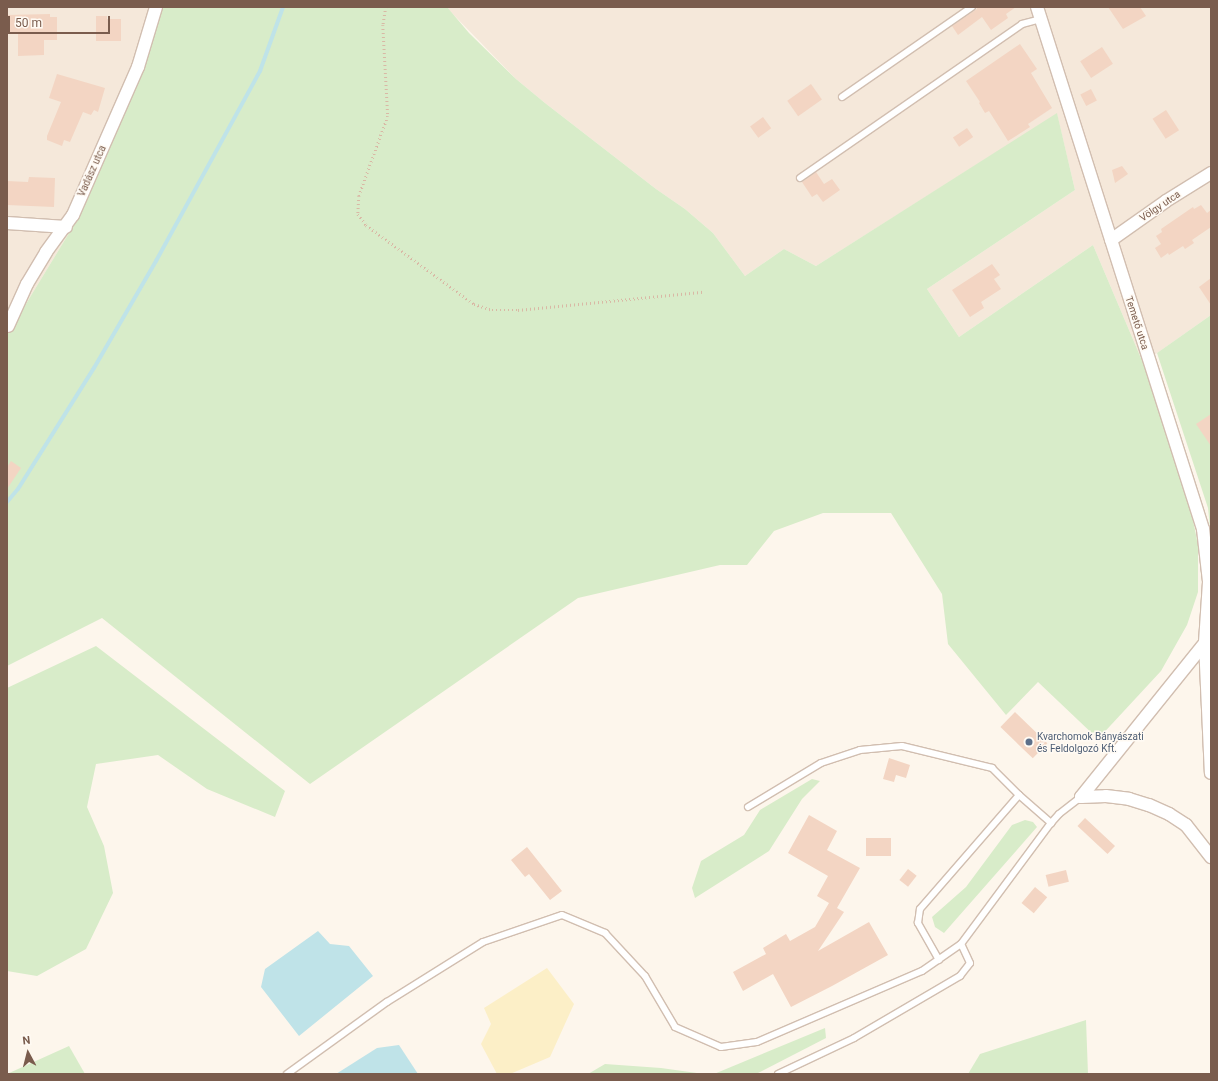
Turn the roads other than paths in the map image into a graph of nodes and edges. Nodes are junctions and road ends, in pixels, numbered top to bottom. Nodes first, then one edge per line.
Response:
1 (156, 7) edge
2 (972, 7) edge
3 (1037, 7) edge
4 (1041, 19) junction
5 (842, 97) dead end
6 (1211, 173) edge
7 (800, 178) dead end
8 (7, 223) edge
9 (66, 227) junction
10 (1111, 240) junction
11 (8, 326) dead end
12 (1205, 643) junction
13 (1211, 773) edge
14 (1019, 795) junction
15 (1081, 798) junction
16 (748, 807) dead end
17 (1051, 823) junction
18 (1211, 857) edge
19 (961, 944) junction
20 (939, 960) junction
21 (287, 1074) edge
22 (778, 1074) edge

1 - 9 street, Vadász utca
2 - 5 lane
3 - 4 street, Temető utca
4 - 7 lane
4 - 10 street, Temető utca
6 - 10 street, Völgy utca
8 - 9 street
9 - 11 street, Vadász utca
10 - 12 street, Temető utca
12 - 13 street, Temető utca
12 - 15 street
14 - 16 lane
14 - 17 lane
14 - 20 lane
15 - 17 lane
15 - 18 street
17 - 19 lane
19 - 20 lane
19 - 22 lane
20 - 21 lane

